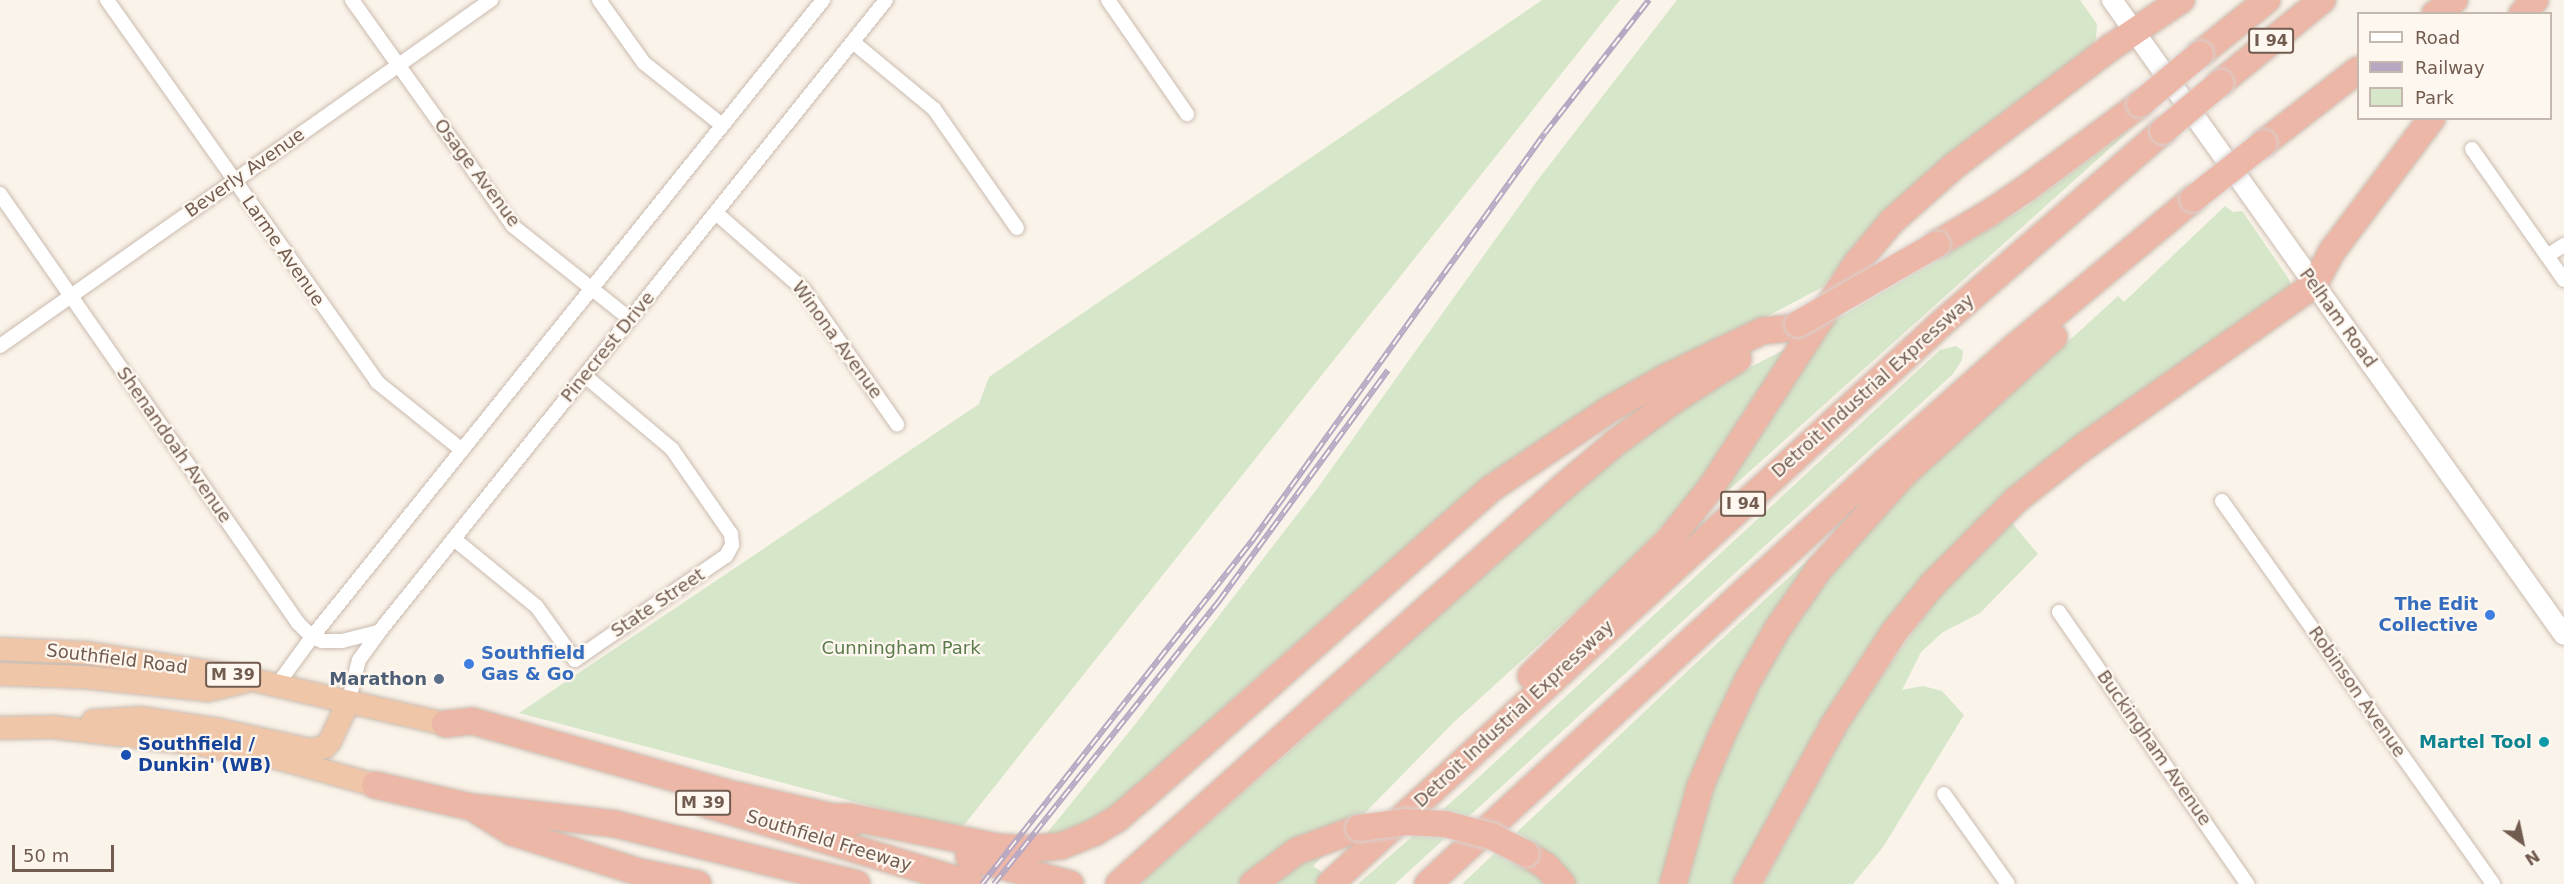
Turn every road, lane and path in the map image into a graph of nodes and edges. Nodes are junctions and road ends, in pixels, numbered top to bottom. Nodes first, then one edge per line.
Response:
1 (107, 0) edge
2 (352, 0) edge
3 (490, 0) edge
4 (599, 0) edge
5 (823, 0) edge
6 (886, 0) edge
7 (1108, 0) edge
8 (2112, 0) edge
9 (2181, 0) edge
10 (2267, 0) edge
11 (2322, 0) edge
12 (2454, 0) edge
13 (2535, 0) edge
14 (2438, 12) edge
15 (2524, 12) edge
16 (2135, 33) junction
17 (853, 42) junction
18 (398, 65) junction
19 (2357, 71) edge
20 (1187, 114) dead end
21 (2430, 120) edge
22 (722, 125) junction
23 (2472, 149) dead end
24 (234, 182) junction
25 (0, 194) edge
26 (2183, 207) junction
27 (716, 213) junction
28 (1017, 228) dead end
29 (2564, 245) edge
30 (2547, 256) junction
31 (2564, 280) edge
32 (2314, 285) junction
33 (591, 288) junction
34 (71, 296) junction
35 (630, 320) junction
36 (1795, 326) junction
37 (0, 346) edge
38 (585, 376) junction
39 (897, 424) dead end
40 (462, 450) junction
41 (2222, 501) dead end
42 (454, 539) junction
43 (2059, 612) dead end
44 (379, 632) junction
45 (2564, 635) edge
46 (312, 637) junction
47 (0, 649) edge
48 (0, 674) edge
49 (254, 680) junction
50 (277, 685) junction
51 (348, 703) junction
52 (445, 724) junction
53 (1, 727) edge
54 (69, 729) junction
55 (375, 786) joint
56 (1429, 793) junction
57 (1944, 794) dead end
58 (471, 807) junction
59 (838, 817) junction
60 (650, 878) edge
61 (698, 884) edge
62 (857, 884) edge
63 (971, 884) edge
64 (1070, 884) edge
65 (1119, 884) edge
66 (1253, 884) edge
67 (1330, 884) edge
68 (1428, 884) edge
69 (1562, 884) edge
70 (1673, 884) edge
71 (1748, 884) edge
72 (2008, 884) edge
73 (2247, 884) edge
74 (2493, 884) edge

1 - 24 street, Larme Avenue
2 - 18 street, Osage Avenue
3 - 18 street, Beverly Avenue
4 - 22 street
5 - 22 street
6 - 17 street, Pinecrest Drive
7 - 20 street
8 - 16 main road, Pelham Road
9 - 16 highway
10 - 36 highway, bridge
11 - 56 highway, Detroit Industrial Expressway / I 94, bridge
12 - 14 highway
13 - 15 highway
16 - 32 main road, Pelham Road
16 - 56 highway
17 - 27 street, Pinecrest Drive
17 - 28 street
18 - 24 street, Beverly Avenue
18 - 33 street, Osage Avenue
19 - 26 highway, bridge
21 - 32 highway
22 - 33 street
23 - 30 street
24 - 34 street, Beverly Avenue
24 - 40 street, Larme Avenue
25 - 34 street, Shenandoah Avenue
26 - 68 highway
26 - 70 highway
27 - 35 street, Pinecrest Drive
27 - 39 street, Winona Avenue
29 - 30 street
30 - 31 street
32 - 45 main road, Pelham Road
32 - 71 highway
33 - 35 street, Osage Avenue
33 - 40 street
34 - 37 street, Beverly Avenue
34 - 46 street, Shenandoah Avenue
35 - 38 street, Pinecrest Drive
36 - 59 highway
36 - 65 highway
38 - 42 street, Pinecrest Drive
38 - 42 street, State Street
40 - 46 street
41 - 74 street, Robinson Avenue
42 - 44 street, Pinecrest Drive
43 - 73 street, Buckingham Avenue
44 - 46 street
44 - 51 street, Pinecrest Drive
46 - 50 street
47 - 49 highway, Southfield Road / M 39
48 - 49 highway
49 - 50 highway, Southfield Road / M 39
50 - 51 highway, Southfield Road / M 39
51 - 52 highway, Southfield Road / M 39
51 - 54 highway
52 - 59 highway
52 - 63 highway, Southfield Freeway / M 39
53 - 54 highway, M 39
54 - 55 highway, M 39
55 - 58 highway, Southfield Freeway / M 39
56 - 67 highway, Detroit Industrial Expressway / I 94
57 - 72 street
58 - 60 highway
58 - 62 highway, Southfield Freeway / M 39
59 - 64 highway
60 - 61 highway
66 - 69 highway, bridge

